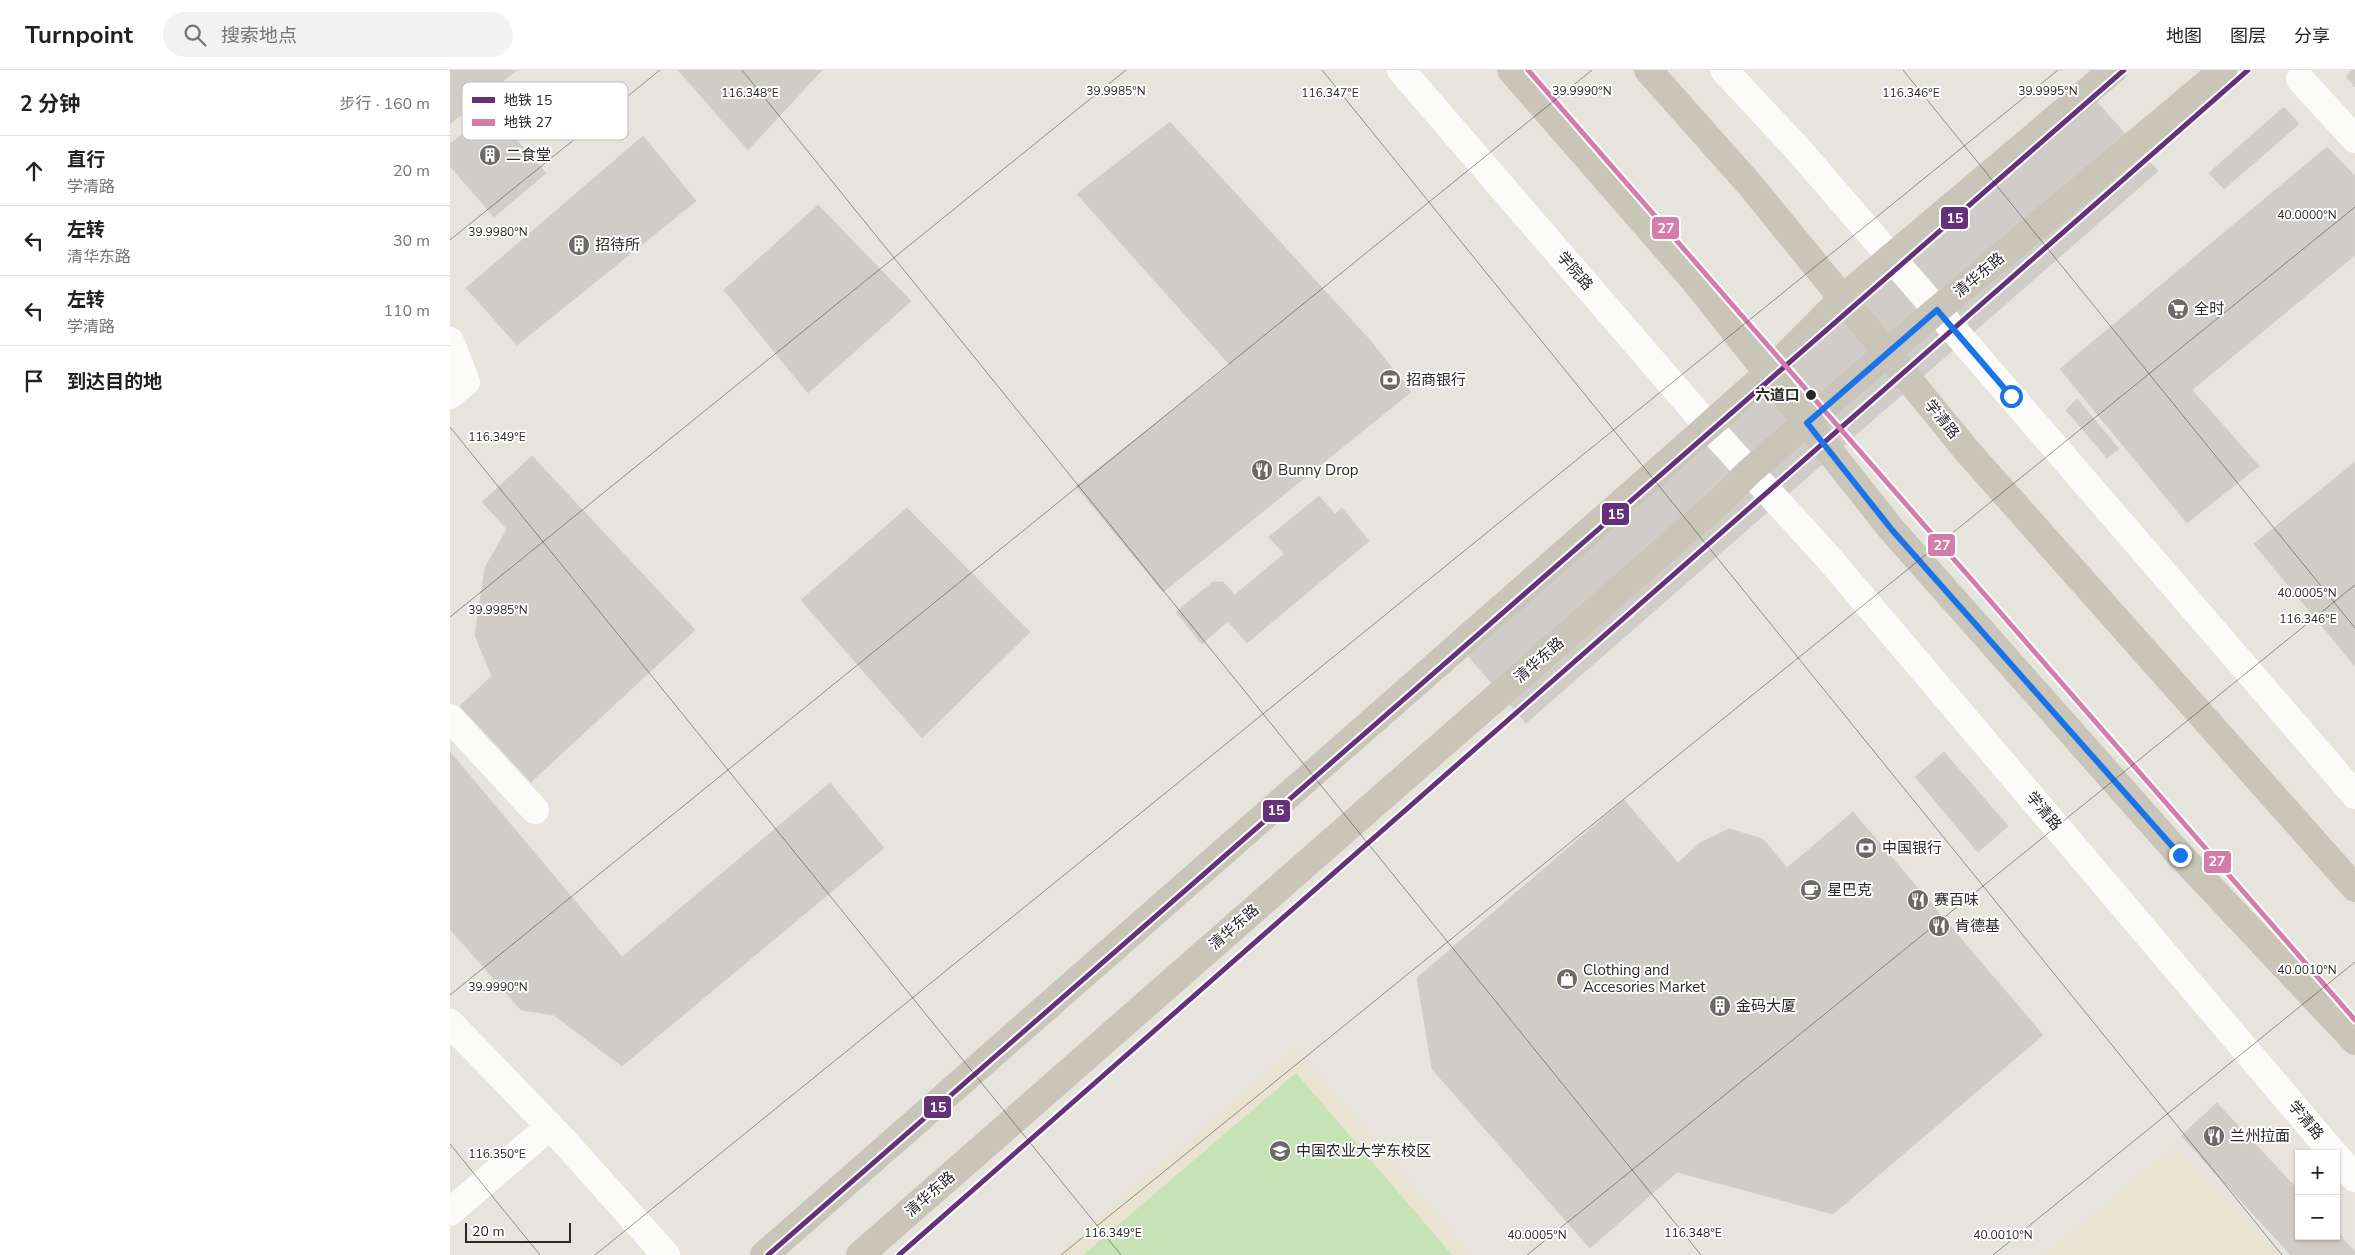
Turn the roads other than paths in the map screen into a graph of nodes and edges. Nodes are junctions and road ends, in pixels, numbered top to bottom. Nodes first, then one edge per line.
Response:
1 (1401, 70) edge
2 (1510, 70) edge
3 (1648, 70) edge
4 (1724, 70) edge
5 (2113, 70) edge
6 (2223, 70) edge
7 (2300, 79) dead end
8 (2355, 139) edge
9 (1891, 258) junction
10 (1843, 298) junction
11 (1937, 310) junction
12 (450, 341) edge
13 (1888, 354) junction
14 (1768, 373) junction
15 (450, 395) edge
16 (1807, 423) junction
17 (1708, 426) junction
18 (1749, 472) junction
19 (450, 718) edge
20 (2355, 795) edge
21 (535, 810) dead end
22 (2355, 888) edge
23 (450, 1023) edge
24 (2355, 1041) edge
25 (550, 1126) junction
26 (2331, 1150) edge
27 (2340, 1161) edge
28 (2355, 1178) edge
29 (450, 1212) edge
30 (666, 1255) edge
31 (764, 1255) edge
32 (860, 1255) edge

1 - 17 street, 学院路
2 - 14 main road
3 - 10 main road
4 - 9 street
5 - 9 main road
6 - 11 main road, 清华东路
7 - 8 street
9 - 10 main road
9 - 11 street
10 - 13 main road, 学清路
10 - 14 main road
11 - 13 main road, 清华东路
11 - 20 street
12 - 15 street
13 - 16 main road, 清华东路
13 - 22 main road, 学清路
14 - 16 main road
14 - 17 main road
16 - 18 main road, 清华东路
16 - 24 main road
17 - 18 street, 学院路
17 - 31 main road
18 - 26 street, 学清路
18 - 32 main road, 清华东路
19 - 21 street
23 - 25 street
25 - 29 street
25 - 30 street
27 - 28 street, 学清路

